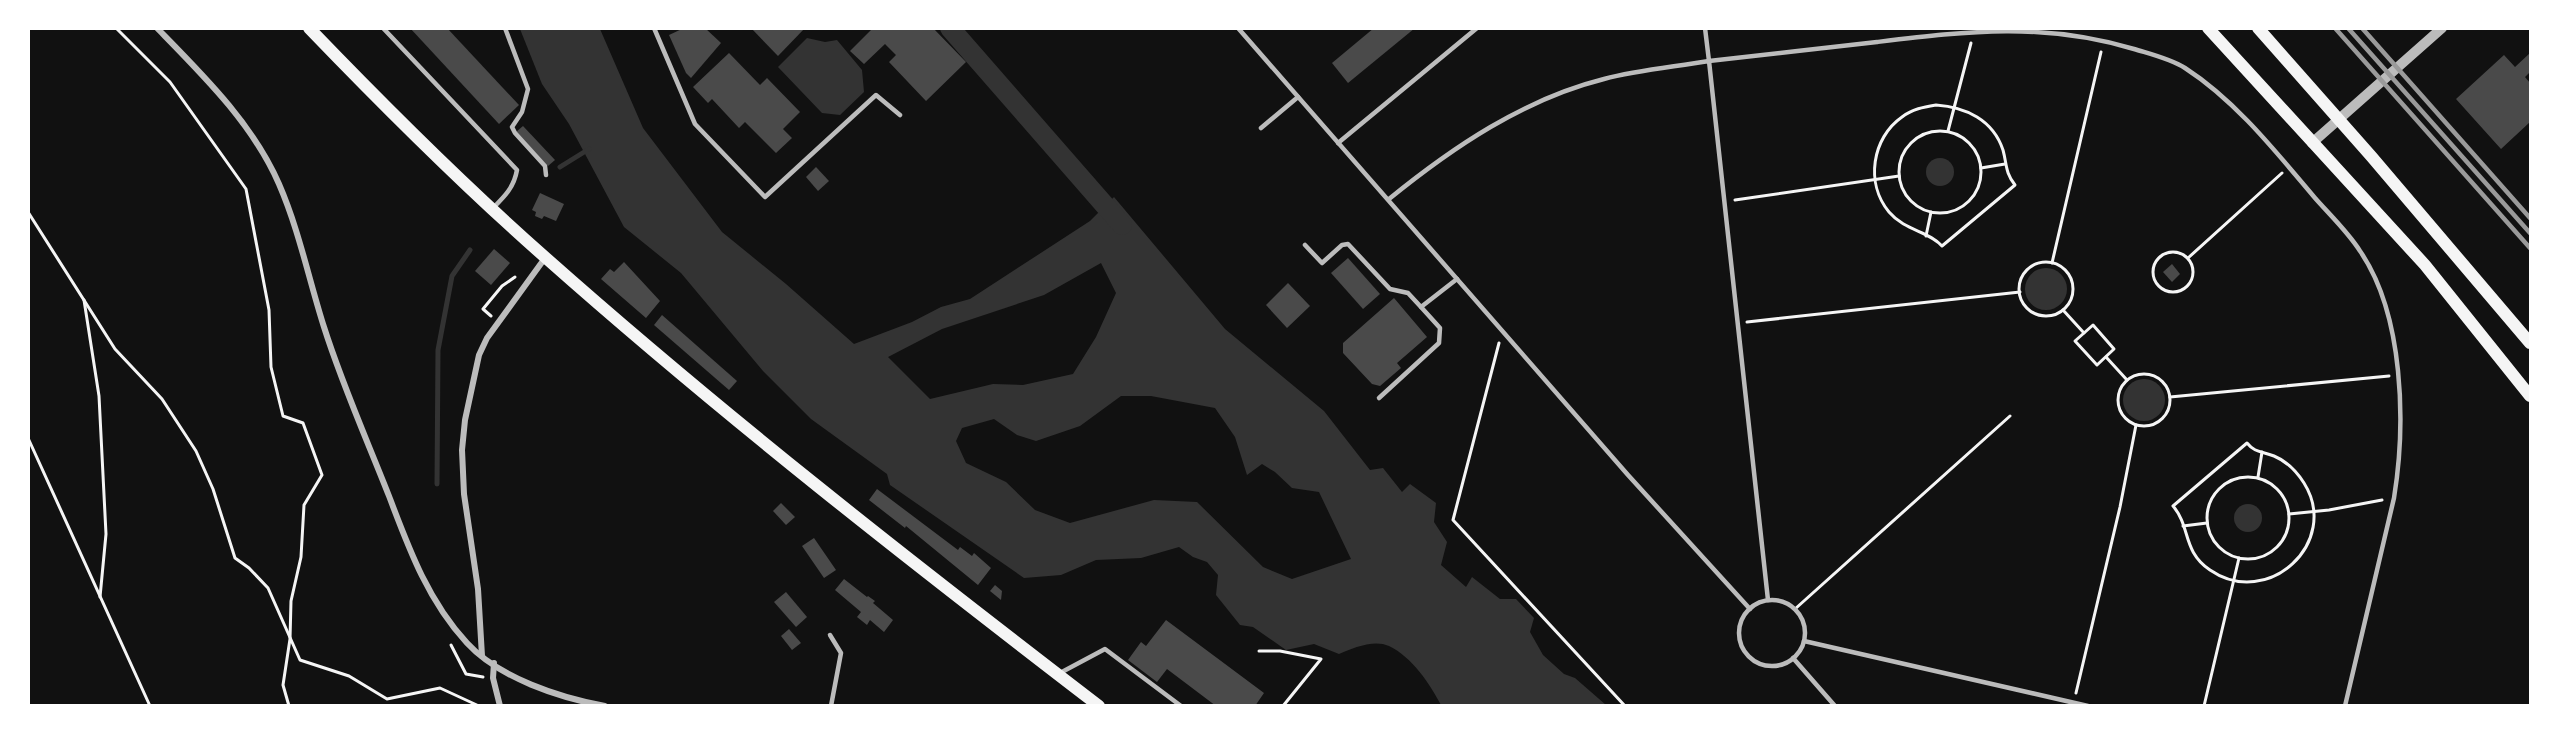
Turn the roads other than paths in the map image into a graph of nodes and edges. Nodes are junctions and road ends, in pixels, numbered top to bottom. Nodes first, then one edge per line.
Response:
1 (157, 28) edge
2 (309, 28) edge
3 (383, 28) edge
4 (505, 28) edge
5 (654, 28) edge
6 (1238, 28) edge
7 (1477, 28) edge
8 (1705, 28) edge
9 (2208, 28) edge
10 (2258, 28) edge
11 (2442, 28) edge
12 (1709, 61) junction
13 (1298, 97) junction
14 (900, 115) dead end
15 (2339, 119) junction
16 (1262, 128) dead end
17 (2312, 142) junction
18 (1338, 143) junction
19 (546, 175) dead end
20 (1389, 199) junction
21 (493, 209) junction
22 (1305, 245) dead end
23 (545, 258) junction
24 (1457, 279) junction
25 (1421, 307) junction
26 (2530, 343) edge
27 (2530, 396) edge
28 (1379, 398) dead end
29 (1768, 600) junction
30 (1749, 609) junction
31 (830, 635) dead end
32 (1804, 641) junction
33 (483, 656) junction
34 (1793, 658) junction
35 (494, 663) junction
36 (1057, 674) junction
37 (500, 705) edge
38 (605, 705) edge
39 (831, 705) edge
40 (1099, 705) edge
41 (1181, 705) edge
42 (1835, 705) edge
43 (2088, 705) edge
44 (2345, 705) edge

1 - 33 street
2 - 21 main road
3 - 21 lane
4 - 19 lane
5 - 14 lane
6 - 13 lane
7 - 18 lane
8 - 12 lane
9 - 17 main road
10 - 15 main road
11 - 15 street
12 - 20 lane
12 - 29 lane
12 - 44 lane
13 - 16 lane
13 - 18 lane
15 - 17 street
15 - 26 main road
17 - 27 main road
18 - 20 lane
20 - 24 lane
21 - 23 main road
22 - 25 lane
23 - 33 street
23 - 36 main road
24 - 25 lane
24 - 30 lane
25 - 28 lane
29 - 30 lane
29 - 32 lane
30 - 34 lane
31 - 39 lane
32 - 34 lane
32 - 43 lane
33 - 35 street
34 - 42 lane
35 - 37 street
35 - 38 street
36 - 40 main road
36 - 41 lane

